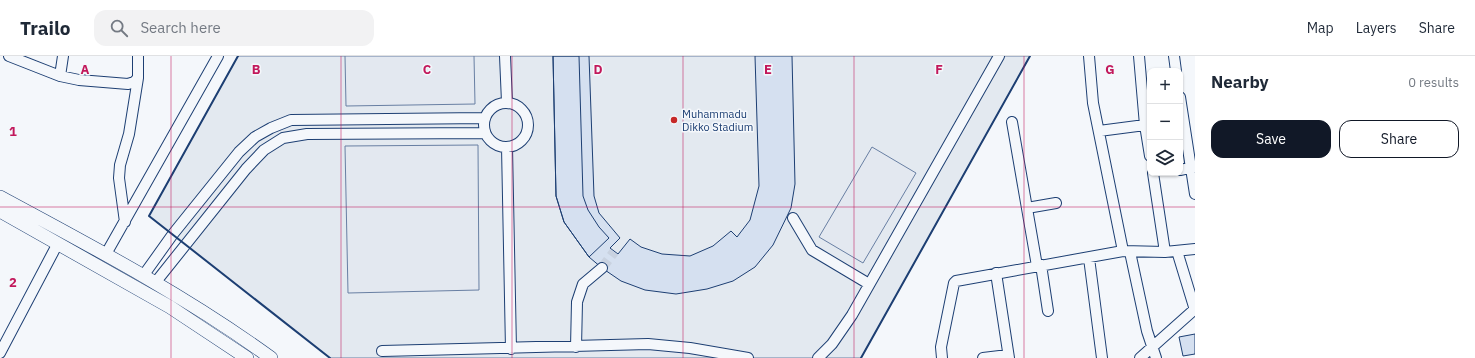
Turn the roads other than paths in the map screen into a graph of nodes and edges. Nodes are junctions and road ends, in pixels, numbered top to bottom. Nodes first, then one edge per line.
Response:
1 (9, 56) edge
2 (63, 56) edge
3 (138, 56) edge
4 (218, 56) edge
5 (505, 56) edge
6 (999, 56) edge
7 (1089, 56) edge
8 (1139, 56) edge
9 (1174, 56) edge
10 (1176, 68) edge
11 (60, 76) junction
12 (138, 78) junction
13 (507, 102) junction
14 (1181, 104) edge
15 (484, 118) junction
16 (1012, 122) dead end
17 (1145, 125) junction
18 (1099, 131) junction
19 (485, 133) junction
20 (1147, 140) edge
21 (507, 147) junction
22 (1193, 168) edge
23 (1183, 170) edge
24 (1154, 176) edge
25 (1195, 194) edge
26 (0, 197) edge
27 (1056, 203) dead end
28 (1027, 208) junction
29 (0, 211) edge
30 (793, 218) dead end
31 (125, 222) junction
32 (58, 243) junction
33 (1195, 249) edge
34 (1126, 251) junction
35 (1177, 251) junction
36 (1165, 252) junction
37 (106, 254) junction
38 (1089, 258) junction
39 (1039, 265) junction
40 (602, 268) tunnel mouth
41 (996, 273) junction
42 (143, 276) junction
43 (155, 283) junction
44 (869, 284) junction
45 (1195, 310) edge
46 (1048, 311) dead end
47 (1151, 346) junction
48 (576, 347) junction
49 (511, 349) junction
50 (382, 351) dead end
51 (0, 353) edge
52 (1008, 357) edge
53 (247, 358) edge
54 (271, 358) edge
55 (748, 358) edge
56 (818, 358) edge
57 (942, 358) edge
58 (983, 358) edge
59 (1102, 358) edge
60 (1140, 358) edge
61 (1156, 358) edge

1 - 11 street
2 - 11 street
3 - 12 street
4 - 31 street
5 - 13 street
6 - 44 street
7 - 18 street
8 - 17 street
9 - 10 street
11 - 12 street
12 - 31 street
13 - 15 street
13 - 21 street
14 - 22 street
15 - 19 street
15 - 42 street
16 - 28 street
17 - 18 street
17 - 20 street
18 - 34 street
19 - 21 street
19 - 43 street
21 - 49 street
22 - 23 street
22 - 25 street
24 - 36 street
26 - 37 main road
27 - 28 street
28 - 39 street
29 - 32 main road
30 - 44 street
31 - 37 street
32 - 51 street
32 - 53 main road
33 - 35 street
34 - 36 street
34 - 38 street
34 - 47 street
35 - 36 street
35 - 45 street
37 - 42 main road
38 - 39 street
38 - 59 street
39 - 41 street
39 - 46 street
40 - 48 street
41 - 52 street
41 - 57 street
42 - 43 main road
43 - 54 main road
44 - 56 street
45 - 47 street
47 - 60 street
47 - 61 street
48 - 49 street
48 - 55 street
49 - 50 street
52 - 58 street

